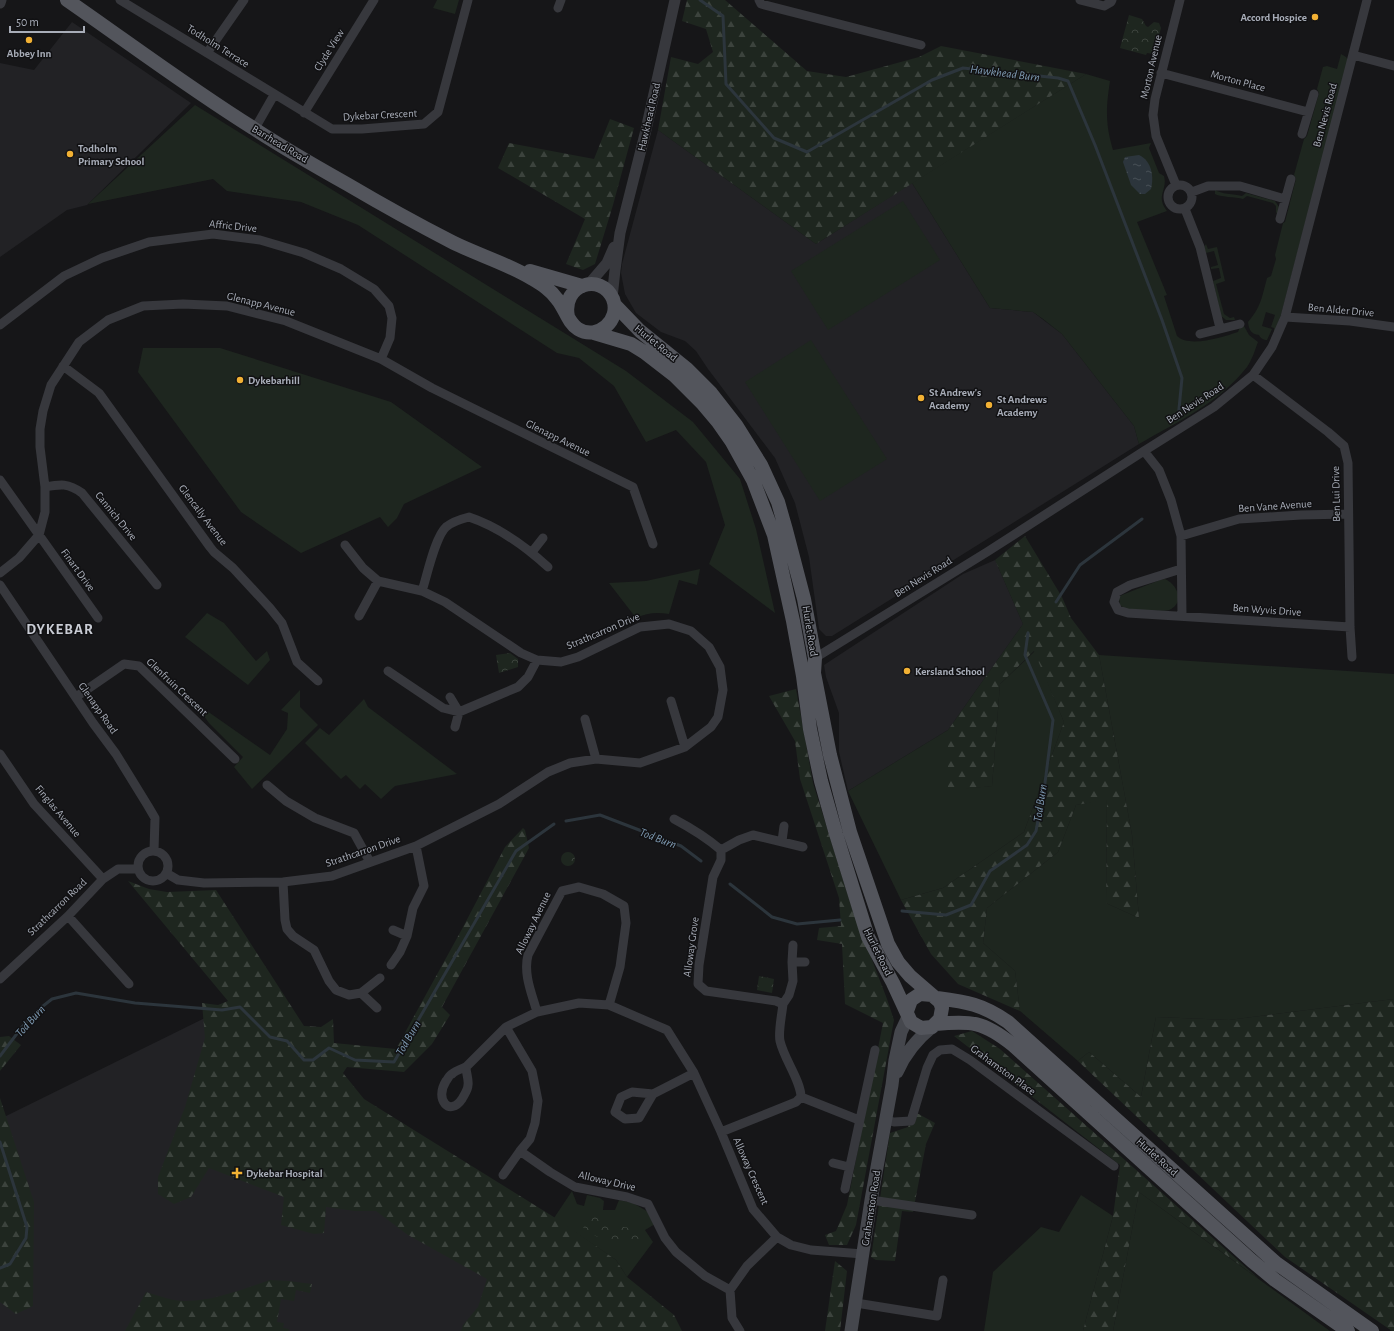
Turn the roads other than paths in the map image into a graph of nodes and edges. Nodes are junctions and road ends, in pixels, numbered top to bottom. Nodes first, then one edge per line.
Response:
1 (1, 0) edge
2 (67, 0) edge
3 (120, 0) edge
4 (244, 0) edge
5 (374, 0) edge
6 (468, 0) edge
7 (674, 0) edge
8 (759, 0) edge
9 (1080, 0) edge
10 (1112, 0) edge
11 (1180, 0) edge
12 (1367, 0) edge
13 (0, 3) edge
14 (921, 45) dead end
15 (207, 53) junction
16 (1353, 55) junction
17 (1394, 66) edge
18 (1161, 73) junction
19 (1314, 94) dead end
20 (274, 95) junction
21 (304, 112) junction
22 (1308, 112) junction
23 (254, 130) junction
24 (1302, 134) dead end
25 (1291, 179) dead end
26 (1176, 185) junction
27 (1192, 192) junction
28 (1285, 199) junction
29 (1185, 209) junction
30 (1280, 219) dead end
31 (620, 234) junction
32 (506, 265) junction
33 (586, 285) junction
34 (614, 302) junction
35 (568, 317) junction
36 (1285, 317) junction
37 (1240, 324) dead end
38 (0, 325) edge
39 (1394, 327) edge
40 (1220, 328) junction
41 (594, 332) junction
42 (1200, 334) dead end
43 (381, 359) junction
44 (63, 366) junction
45 (1253, 375) junction
46 (1144, 450) junction
47 (0, 480) edge
48 (45, 487) junction
49 (1348, 514) junction
50 (39, 535) junction
51 (1181, 536) junction
52 (542, 538) dead end
53 (653, 544) dead end
54 (345, 545) dead end
55 (532, 552) junction
56 (548, 567) dead end
57 (1181, 569) junction
58 (0, 572) edge
59 (378, 581) junction
60 (0, 585) edge
61 (157, 585) dead end
62 (422, 592) junction
63 (359, 616) dead end
64 (1182, 616) junction
65 (98, 618) dead end
66 (1350, 627) junction
67 (1352, 657) dead end
68 (815, 658) junction
69 (537, 660) junction
70 (388, 671) dead end
71 (318, 681) dead end
72 (76, 697) junction
73 (450, 697) dead end
74 (671, 701) dead end
75 (459, 712) junction
76 (585, 719) dead end
77 (455, 727) dead end
78 (685, 747) junction
79 (0, 754) edge
80 (235, 759) dead end
81 (596, 759) junction
82 (267, 785) dead end
83 (674, 819) dead end
84 (784, 826) dead end
85 (782, 841) junction
86 (416, 846) junction
87 (803, 847) dead end
88 (721, 850) junction
89 (154, 851) junction
90 (370, 862) junction
91 (138, 869) junction
92 (166, 873) junction
93 (103, 879) junction
94 (283, 882) junction
95 (68, 916) junction
96 (393, 930) dead end
97 (407, 936) junction
98 (793, 945) dead end
99 (792, 962) junction
100 (805, 962) dead end
101 (391, 965) dead end
102 (380, 978) dead end
103 (0, 979) edge
104 (129, 984) dead end
105 (361, 993) junction
106 (934, 996) junction
107 (783, 1004) junction
108 (609, 1005) junction
109 (377, 1008) dead end
110 (537, 1012) junction
111 (907, 1014) junction
112 (934, 1025) junction
113 (506, 1027) junction
114 (875, 1050) dead end
115 (466, 1067) dead end
116 (694, 1073) junction
117 (892, 1085) junction
118 (653, 1094) dead end
119 (801, 1097) junction
120 (859, 1120) junction
121 (886, 1120) junction
122 (721, 1132) junction
123 (520, 1151) junction
124 (833, 1163) dead end
125 (1114, 1166) dead end
126 (849, 1167) junction
127 (503, 1175) dead end
128 (845, 1189) dead end
129 (871, 1200) junction
130 (972, 1215) dead end
131 (777, 1237) junction
132 (863, 1254) junction
133 (943, 1280) dead end
134 (730, 1290) junction
135 (856, 1303) junction
136 (740, 1331) edge
137 (851, 1331) edge
138 (1348, 1331) edge
139 (1372, 1331) edge

1 - 13 street
2 - 23 main road, Barrhead Road
3 - 15 street, Todholm Terrace
4 - 15 street
5 - 21 street, Clyde View
6 - 21 street, Dykebar Crescent
7 - 31 street, Hawkhead Road
8 - 14 street
9 - 10 street
11 - 18 street, Morton Avenue
12 - 16 street, Ben Nevis Road
15 - 20 street, Todholm Terrace
16 - 17 street
16 - 36 street, Ben Nevis Road
18 - 22 street, Morton Place
18 - 26 street, Morton Avenue
19 - 22 street
20 - 21 street, Todholm Terrace
20 - 23 street
22 - 24 street
23 - 32 main road, Barrhead Road
25 - 28 street
26 - 27 street
26 - 29 street
27 - 28 street
27 - 29 street
28 - 30 street
29 - 40 street
31 - 33 street, Hawkhead Road
31 - 34 street, Hawkhead Road
32 - 33 main road, Barrhead Road
32 - 35 main road, Barrhead Road
33 - 34 main road
33 - 35 main road
34 - 41 main road
34 - 68 main road, Hurlet Road
35 - 41 main road
36 - 39 street, Ben Alder Drive
36 - 45 street, Ben Nevis Road
37 - 40 street
38 - 43 street, Affric Drive
40 - 42 street
41 - 111 main road, Hurlet Road
43 - 44 street, Glenapp Avenue
43 - 53 street, Glenapp Avenue
44 - 48 street, Glenapp Avenue
44 - 71 street, Glencally Avenue
45 - 46 street, Ben Nevis Road
45 - 49 street, Ben Lui Drive
46 - 51 street
46 - 68 street, Ben Nevis Road
47 - 50 street, Finart Drive
48 - 50 street, Glenapp Avenue
48 - 61 street, Cannich Drive
49 - 51 street, Ben Vane Avenue
49 - 66 street, Ben Lui Drive
50 - 58 street, Glenapp Avenue
50 - 65 street, Finart Drive
51 - 57 street
52 - 55 street
54 - 59 street
55 - 56 street
55 - 62 street
57 - 64 street
57 - 64 street, Ben Wyvis Drive
59 - 62 street, Strathcarron Drive
59 - 63 street
60 - 72 street, Glenapp Road
62 - 69 street, Strathcarron Drive
64 - 66 street, Ben Wyvis Drive
66 - 67 street, Ben Lui Drive
68 - 106 main road, Hurlet Road
69 - 75 street
69 - 78 street, Strathcarron Drive
70 - 75 street
72 - 80 street, Glenfruin Crescent
72 - 89 street, Glenapp Road
73 - 75 street
74 - 78 street
75 - 77 street
76 - 81 street
78 - 81 street, Strathcarron Drive
79 - 93 street, Finglas Avenue
81 - 86 street, Strathcarron Drive
82 - 90 street
83 - 88 street
84 - 85 street
85 - 87 street
85 - 88 street
86 - 90 street, Strathcarron Drive
86 - 97 street
88 - 107 street, Alloway Grove
89 - 91 street
89 - 92 street
90 - 94 street, Strathcarron Drive
91 - 92 street
91 - 93 street, Strathcarron Road
92 - 94 street, Strathcarron Drive
93 - 95 street, Strathcarron Road
94 - 105 street
95 - 103 street, Strathcarron Road
95 - 104 street
96 - 97 street
97 - 101 street
98 - 99 street
99 - 100 street
99 - 107 street
102 - 105 street
105 - 109 street
106 - 111 main road
106 - 112 main road
106 - 139 main road, Hurlet Road
107 - 119 street
108 - 110 street, Alloway Crescent
108 - 110 street, Alloway Avenue
108 - 116 street, Alloway Crescent
110 - 113 street, Alloway Crescent
111 - 112 main road
111 - 117 main road, Grahamston Road
112 - 117 main road, Grahamston Road
112 - 138 main road, Hurlet Road
113 - 115 street, Alloway Crescent
113 - 123 street
114 - 120 street
116 - 118 street
116 - 122 street, Alloway Crescent
117 - 121 main road, Grahamston Road
119 - 120 street
119 - 122 street
120 - 126 street
121 - 125 street, Grahamston Place
121 - 129 main road, Grahamston Road
122 - 131 street, Alloway Crescent
123 - 127 street
123 - 134 street, Alloway Drive
124 - 126 street
126 - 128 street
129 - 130 street
129 - 132 main road, Grahamston Road
131 - 132 street, Alloway Crescent
131 - 134 street
132 - 135 main road, Grahamston Road
133 - 135 street
134 - 136 street
135 - 137 main road, Grahamston Road

